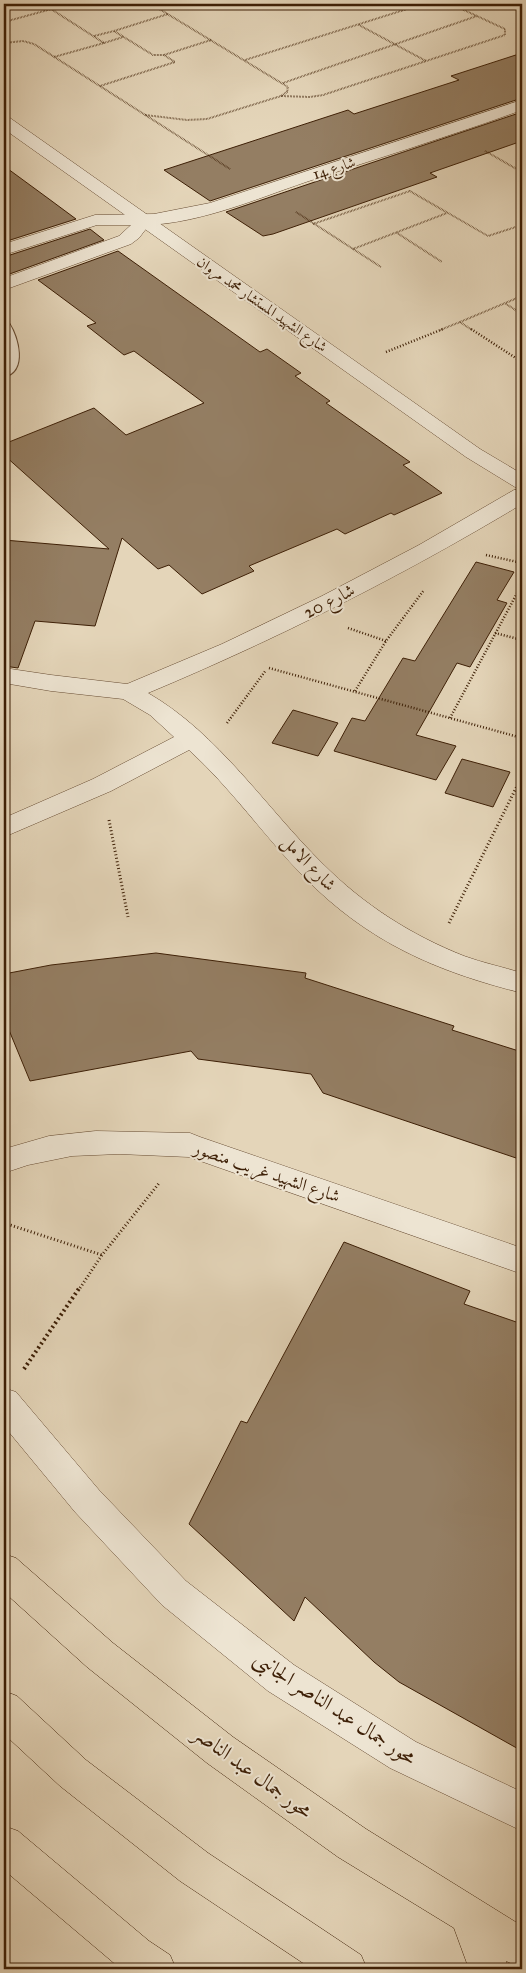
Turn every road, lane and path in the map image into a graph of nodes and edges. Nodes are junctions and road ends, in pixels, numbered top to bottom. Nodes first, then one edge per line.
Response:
1 (70, 4) edge
2 (151, 4) edge
3 (423, 4) edge
4 (451, 4) edge
5 (51, 9) junction
6 (168, 14) junction
7 (478, 16) junction
8 (4, 22) edge
9 (359, 25) junction
10 (114, 31) junction
11 (94, 36) junction
12 (123, 37) junction
13 (211, 40) junction
14 (4, 42) edge
15 (104, 42) junction
16 (396, 44) junction
17 (164, 55) junction
18 (54, 57) junction
19 (245, 60) junction
20 (426, 61) junction
21 (283, 83) junction
22 (99, 86) junction
23 (281, 96) junction
24 (522, 105) edge
25 (143, 115) junction
26 (4, 122) edge
27 (265, 190) junction
28 (448, 213) junction
29 (143, 220) junction
30 (313, 224) junction
31 (522, 225) edge
32 (397, 232) junction
33 (353, 249) junction
34 (4, 250) edge
35 (442, 262) dead end
36 (381, 268) dead end
37 (4, 284) edge
38 (522, 296) edge
39 (505, 303) junction
40 (522, 314) edge
41 (460, 322) junction
42 (4, 326) edge
43 (522, 362) edge
44 (350, 366) junction
45 (4, 373) edge
46 (522, 483) edge
47 (522, 494) edge
48 (458, 541) junction
49 (522, 563) edge
50 (522, 584) edge
51 (521, 590) edge
52 (495, 633) junction
53 (522, 640) edge
54 (214, 658) junction
55 (268, 667) junction
56 (4, 675) edge
57 (129, 692) junction
58 (354, 692) junction
59 (450, 718) junction
60 (522, 738) edge
61 (199, 745) junction
62 (522, 776) edge
63 (102, 785) junction
64 (4, 828) edge
65 (128, 917) dead end
66 (434, 953) junction
67 (522, 983) edge
68 (190, 1145) junction
69 (4, 1161) edge
70 (4, 1223) edge
71 (102, 1255) junction
72 (522, 1261) edge
73 (12, 1388) edge
74 (4, 1570) edge
75 (4, 1709) edge
76 (522, 1812) edge
77 (4, 1845) edge
78 (468, 1916) junction
79 (522, 1948) edge
80 (156, 1969) edge
81 (347, 1969) edge
82 (489, 1969) edge

1 - 5 path
2 - 6 path
3 - 9 path
4 - 7 path
5 - 8 path
5 - 11 path
6 - 10 path
6 - 13 path
7 - 16 path
7 - 20 path
9 - 16 path
9 - 19 path
10 - 11 path
10 - 12 path
11 - 15 path
12 - 15 path
12 - 17 path
13 - 17 path
13 - 19 path
14 - 18 path
15 - 18 path
16 - 20 path
16 - 21 path
17 - 22 path
18 - 22 path
19 - 21 path
20 - 23 path
21 - 23 path
22 - 25 path
23 - 25 path
24 - 27 street, شارع 14
25 - 27 path
26 - 29 street, شارع الشهيد المستشار محمد مروان
27 - 29 street, شارع 14
27 - 30 path
28 - 30 path
28 - 31 path
28 - 32 path
29 - 34 street, شارع 14
29 - 37 street
29 - 44 street, شارع الشهيد المستشار محمد مروان
30 - 33 path
32 - 33 path
32 - 35 path
33 - 36 path
38 - 39 path
39 - 40 path
39 - 41 path
41 - 43 path
41 - 44 path
42 - 45 lane
44 - 46 street, شارع الشهيد المستشار محمد مروان
47 - 48 street, شارع 20
48 - 49 path
48 - 54 street, شارع 20
48 - 58 path
50 - 51 path
51 - 52 path
52 - 53 path
52 - 59 path
54 - 55 path
54 - 57 street, شارع 20
55 - 58 path
55 - 61 path
56 - 57 street
57 - 61 street, شارع الامل
58 - 59 path
59 - 60 path
61 - 63 street
61 - 66 street, شارع الامل
62 - 66 path
63 - 64 street
63 - 65 path
66 - 67 street, شارع الامل
68 - 69 street, شارع الشهيد غريب منصور
68 - 71 path
68 - 72 street, شارع الشهيد غريب منصور
70 - 71 path
71 - 73 path
73 - 76 street, محور جمال عبد الناصر الجانبى
74 - 78 main road, محور جمال عبد الناصر
75 - 81 main road
77 - 80 main road
78 - 79 main road, محور جمال عبد الناصر
78 - 82 main road

